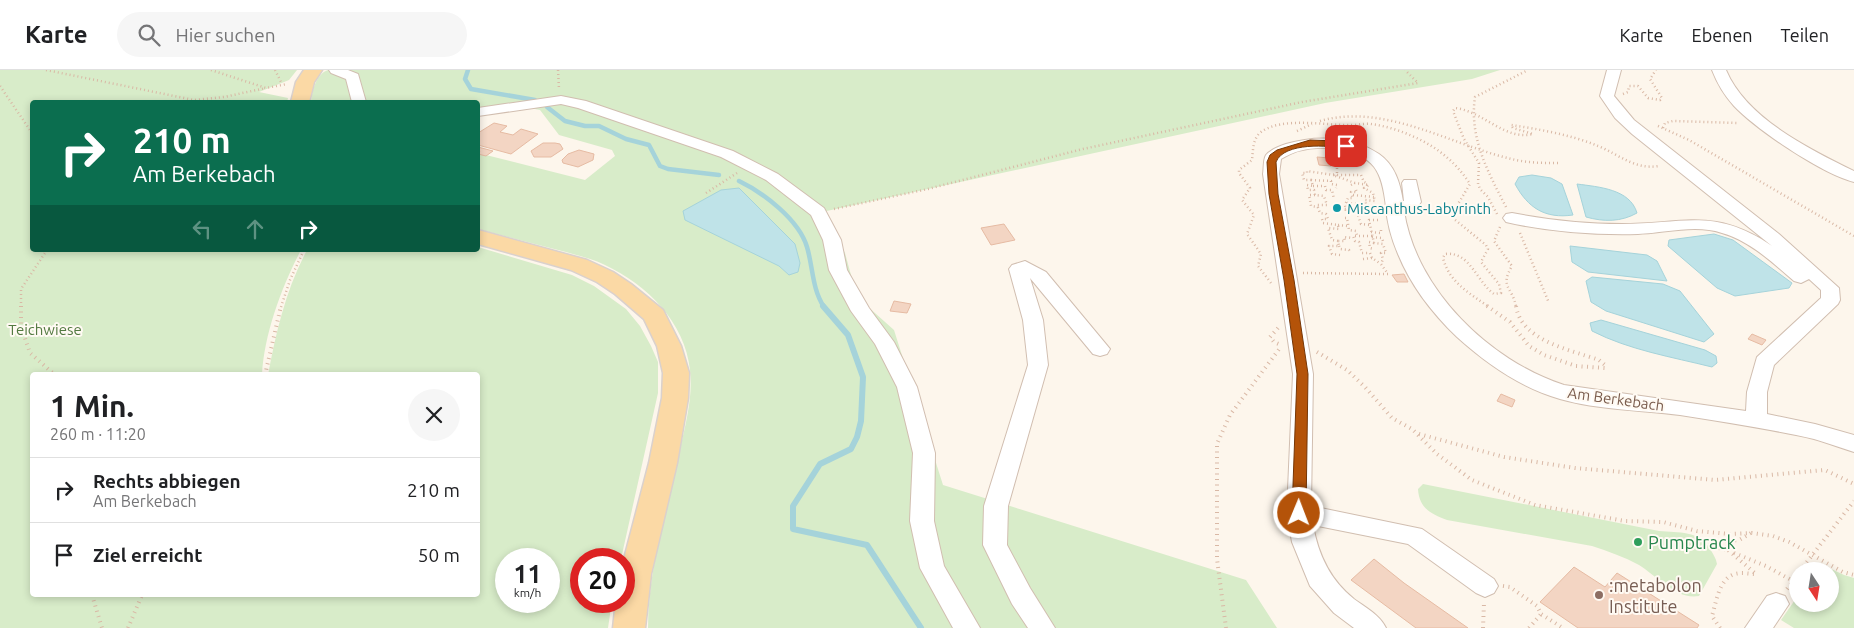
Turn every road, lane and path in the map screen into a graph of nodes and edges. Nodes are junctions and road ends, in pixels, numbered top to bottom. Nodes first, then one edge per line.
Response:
1 (48, 70) edge
2 (211, 70) edge
3 (275, 70) edge
4 (336, 70) edge
5 (558, 70) edge
6 (1405, 70) edge
7 (1528, 70) edge
8 (1614, 70) edge
9 (1656, 70) edge
10 (1719, 70) edge
11 (309, 76) edge
12 (282, 84) junction
13 (0, 86) edge
14 (266, 88) junction
15 (1622, 98) dead end
16 (201, 99) joint
17 (301, 100) edge
18 (359, 100) edge
19 (561, 100) junction
20 (1472, 111) junction
21 (480, 112) edge
22 (1760, 121) junction
23 (1315, 123) junction
24 (1654, 124) dead end
25 (1663, 128) junction
26 (30, 131) edge
27 (1468, 144) junction
28 (1479, 150) junction
29 (1280, 152) junction
30 (1378, 160) junction
31 (1657, 161) dead end
32 (1558, 163) dead end
33 (750, 165) junction
34 (1336, 166) junction
35 (1854, 177) edge
36 (1311, 180) junction
37 (1355, 183) junction
38 (1410, 183) dead end
39 (1351, 185) dead end
40 (1369, 185) junction
41 (1313, 186) junction
42 (1336, 188) dead end
43 (1356, 190) dead end
44 (706, 193) dead end
45 (1315, 195) junction
46 (1352, 195) junction
47 (1374, 197) junction
48 (1326, 198) junction
49 (1346, 203) junction
50 (1366, 205) junction
51 (1334, 206) dead end
52 (1318, 207) junction
53 (1394, 207) junction
54 (1346, 209) junction
55 (818, 212) junction
56 (1345, 218) dead end
57 (1504, 220) junction
58 (1338, 225) junction
59 (1370, 225) junction
60 (1348, 226) junction
61 (1380, 226) dead end
62 (1372, 235) junction
63 (1355, 236) junction
64 (1854, 236) edge
65 (480, 238) edge
66 (1338, 241) junction
67 (1374, 243) junction
68 (1383, 244) junction
69 (1339, 246) junction
70 (1374, 249) dead end
71 (46, 252) edge
72 (303, 252) edge
73 (1350, 253) dead end
74 (1340, 255) dead end
75 (1372, 258) junction
76 (1363, 259) dead end
77 (1381, 264) junction
78 (1301, 273) dead end
79 (1274, 287) dead end
80 (1828, 302) junction
81 (1549, 304) dead end
82 (1280, 323) dead end
83 (1291, 347) junction
84 (1100, 349) dead end
85 (52, 372) edge
86 (266, 372) edge
87 (1756, 420) junction
88 (1419, 434) junction
89 (1854, 444) edge
90 (1854, 484) edge
91 (1854, 501) edge
92 (1299, 513) junction
93 (1752, 532) junction
94 (1692, 542) dead end
95 (1728, 550) junction
96 (1813, 555) junction
97 (1807, 562) edge
98 (1854, 575) edge
99 (1789, 579) edge
100 (1485, 586) joint
101 (93, 597) edge
102 (141, 597) edge
103 (1776, 604) dead end
104 (1542, 614) junction
105 (102, 628) edge
106 (128, 628) edge
107 (629, 628) edge
108 (967, 628) edge
109 (1042, 628) edge
110 (1226, 628) edge
111 (1373, 628) edge
112 (1529, 628) edge
113 (1563, 628) edge
114 (1720, 628) edge
115 (1758, 628) edge

1 - 16 path
2 - 14 path
3 - 12 path
4 - 18 lane
5 - 19 path
6 - 55 path
7 - 20 path
8 - 80 lane
9 - 15 path
10 - 22 lane
11 - 12 path
11 - 17 main road
12 - 14 path
13 - 26 path
14 - 16 path
19 - 21 lane
19 - 33 lane
20 - 27 path
20 - 28 path
20 - 31 path
22 - 25 path
22 - 35 lane
23 - 27 path
23 - 29 path
23 - 57 path
23 - 79 path
24 - 25 path
25 - 64 path
27 - 28 path
27 - 57 path
28 - 32 path
28 - 57 path
29 - 30 lane
29 - 34 lane
29 - 83 lane
30 - 34 lane
30 - 53 lane, Am Berkebach
33 - 44 path
33 - 55 lane
34 - 36 path
34 - 37 path
34 - 40 path
36 - 41 path
36 - 42 path
37 - 39 path
37 - 40 path
38 - 53 lane
40 - 47 path
41 - 45 path
41 - 48 path
43 - 46 path
45 - 48 path
45 - 52 path
46 - 47 path
46 - 49 path
47 - 50 path
48 - 52 path
49 - 50 path
49 - 54 path
50 - 59 path
51 - 54 path
52 - 58 path
53 - 87 lane, Am Berkebach
54 - 59 path
55 - 108 lane
56 - 60 path
57 - 80 lane
57 - 81 path
58 - 60 path
58 - 66 path
59 - 62 path
60 - 63 path
61 - 62 path
62 - 63 path
62 - 67 path
62 - 68 path
63 - 66 path
63 - 75 path
65 - 107 main road
66 - 69 path
67 - 68 path
67 - 70 path
68 - 77 path
69 - 73 path
69 - 74 path
71 - 85 path
72 - 86 path
75 - 76 path
75 - 77 path
77 - 78 path
80 - 87 lane
82 - 83 path
83 - 88 path
83 - 92 lane
83 - 110 path
84 - 109 lane
87 - 89 lane, Am Berkebach
88 - 90 path
88 - 93 path
91 - 96 path
92 - 100 lane
92 - 111 lane
93 - 95 path
93 - 96 path
94 - 95 path
95 - 99 path
95 - 114 path
96 - 97 path
96 - 98 path
100 - 104 path
101 - 105 path
102 - 106 path
103 - 115 lane
104 - 112 path
104 - 113 path

